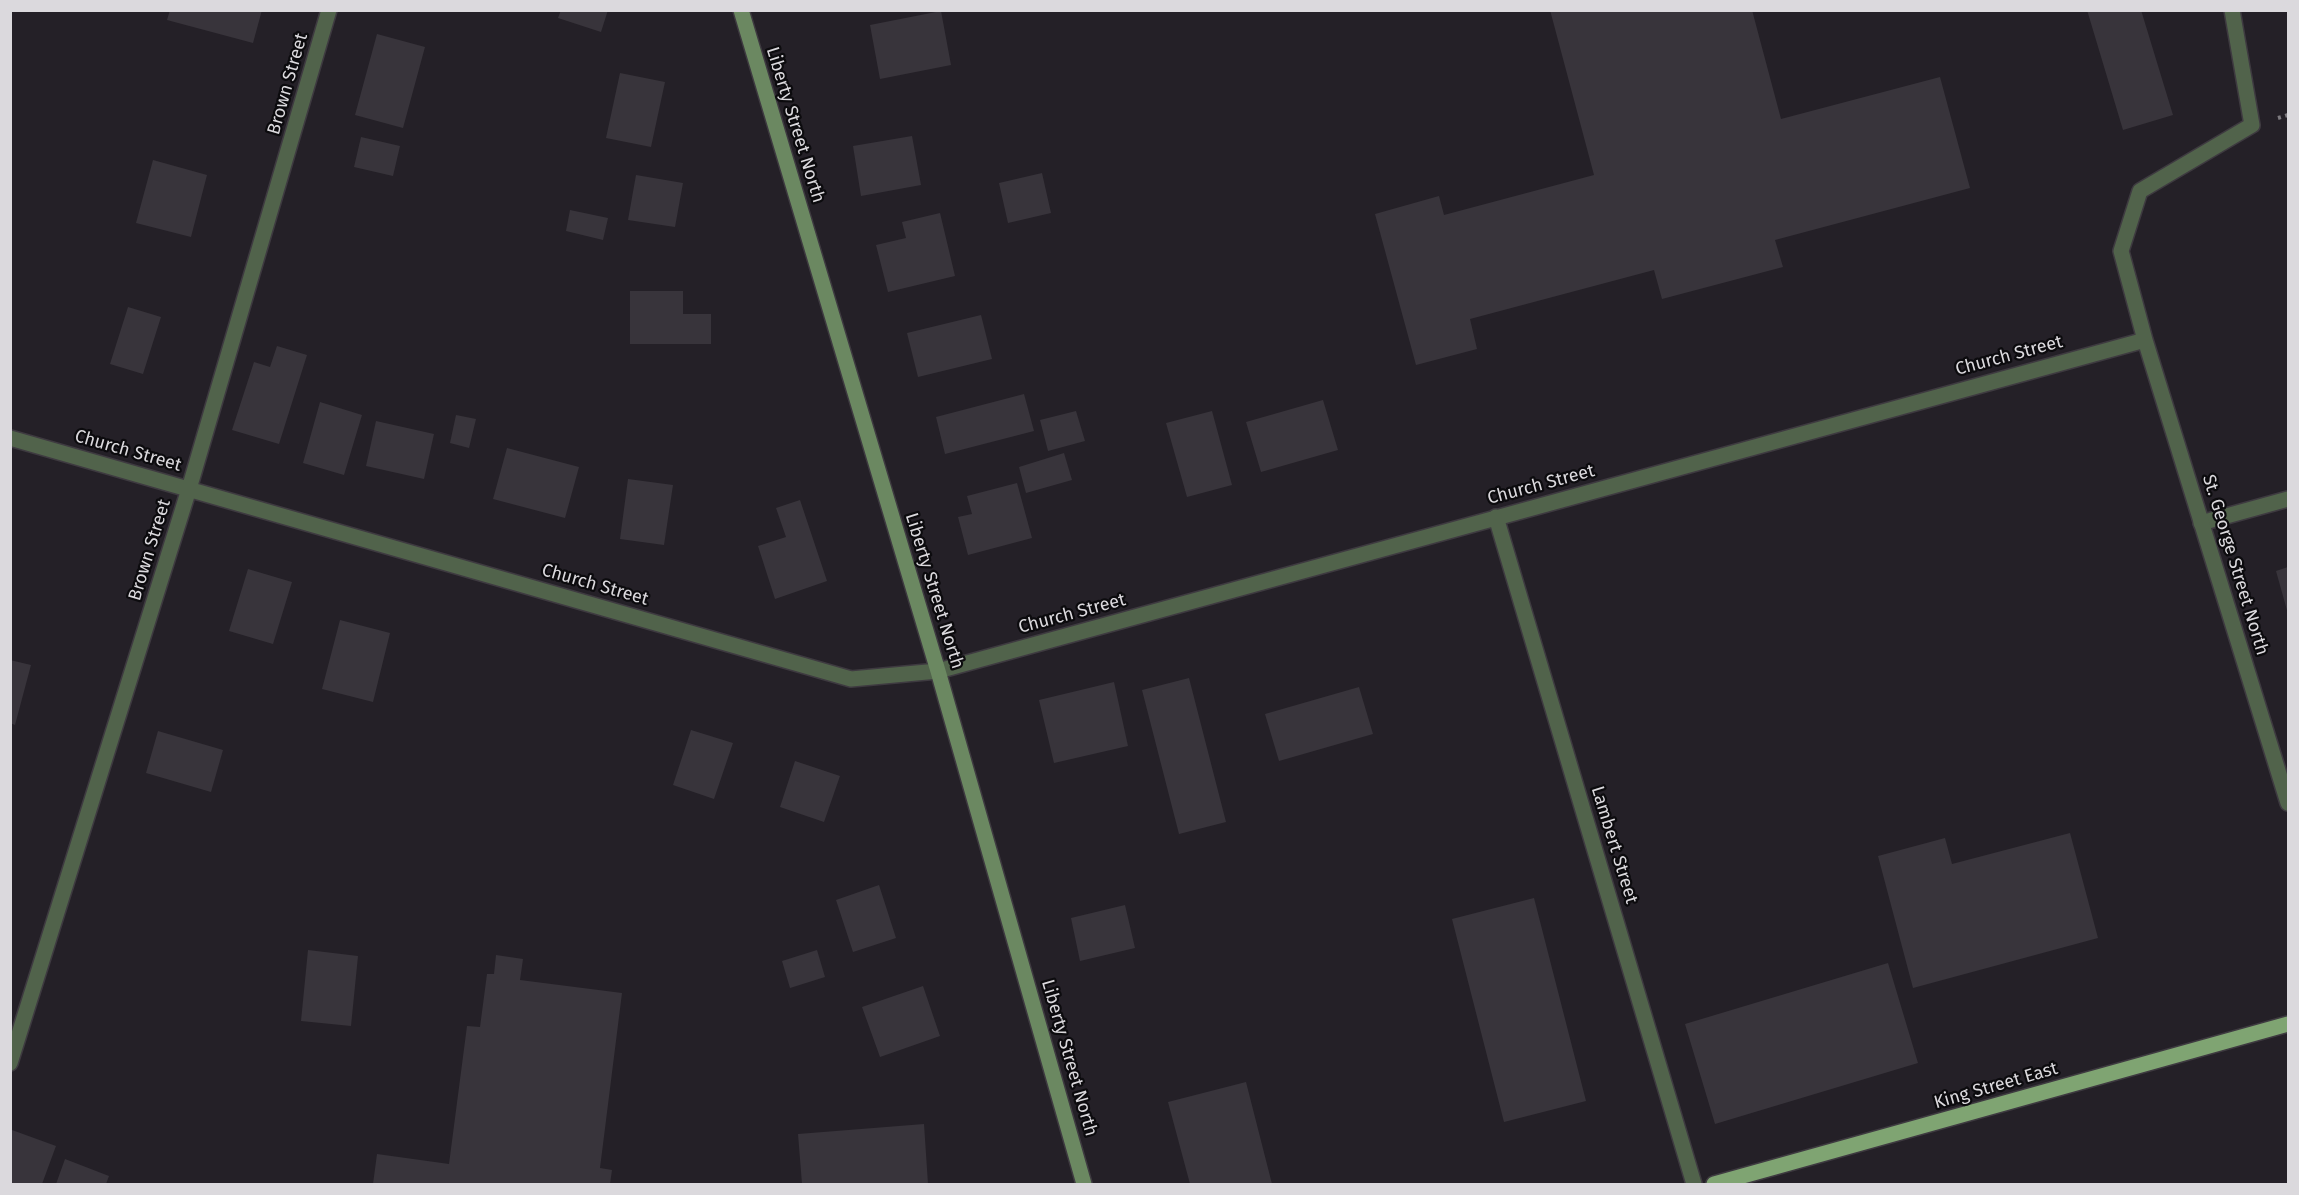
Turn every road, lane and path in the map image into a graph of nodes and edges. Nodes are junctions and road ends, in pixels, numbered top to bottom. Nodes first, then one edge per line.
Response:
1 (330, 10) edge
2 (741, 10) edge
3 (2232, 10) edge
4 (2145, 340) junction
5 (10, 438) edge
6 (189, 489) junction
7 (2289, 499) edge
8 (1496, 518) junction
9 (2201, 523) junction
10 (938, 671) junction
11 (2289, 802) edge
12 (2289, 1024) edge
13 (10, 1063) edge
14 (1084, 1185) edge
15 (1694, 1185) edge
16 (1714, 1185) edge

1 - 6 street, Brown Street
2 - 10 main road, Liberty Street North
3 - 4 street, St. George Street North
4 - 8 street, Church Street
4 - 9 street, St. George Street North
5 - 6 street, Church Street
6 - 10 street, Church Street
6 - 13 street, Brown Street
7 - 9 street
8 - 10 street, Church Street
8 - 15 street, Lambert Street
9 - 11 street, St. George Street North
10 - 14 main road, Liberty Street North
12 - 16 main road, King Street East

